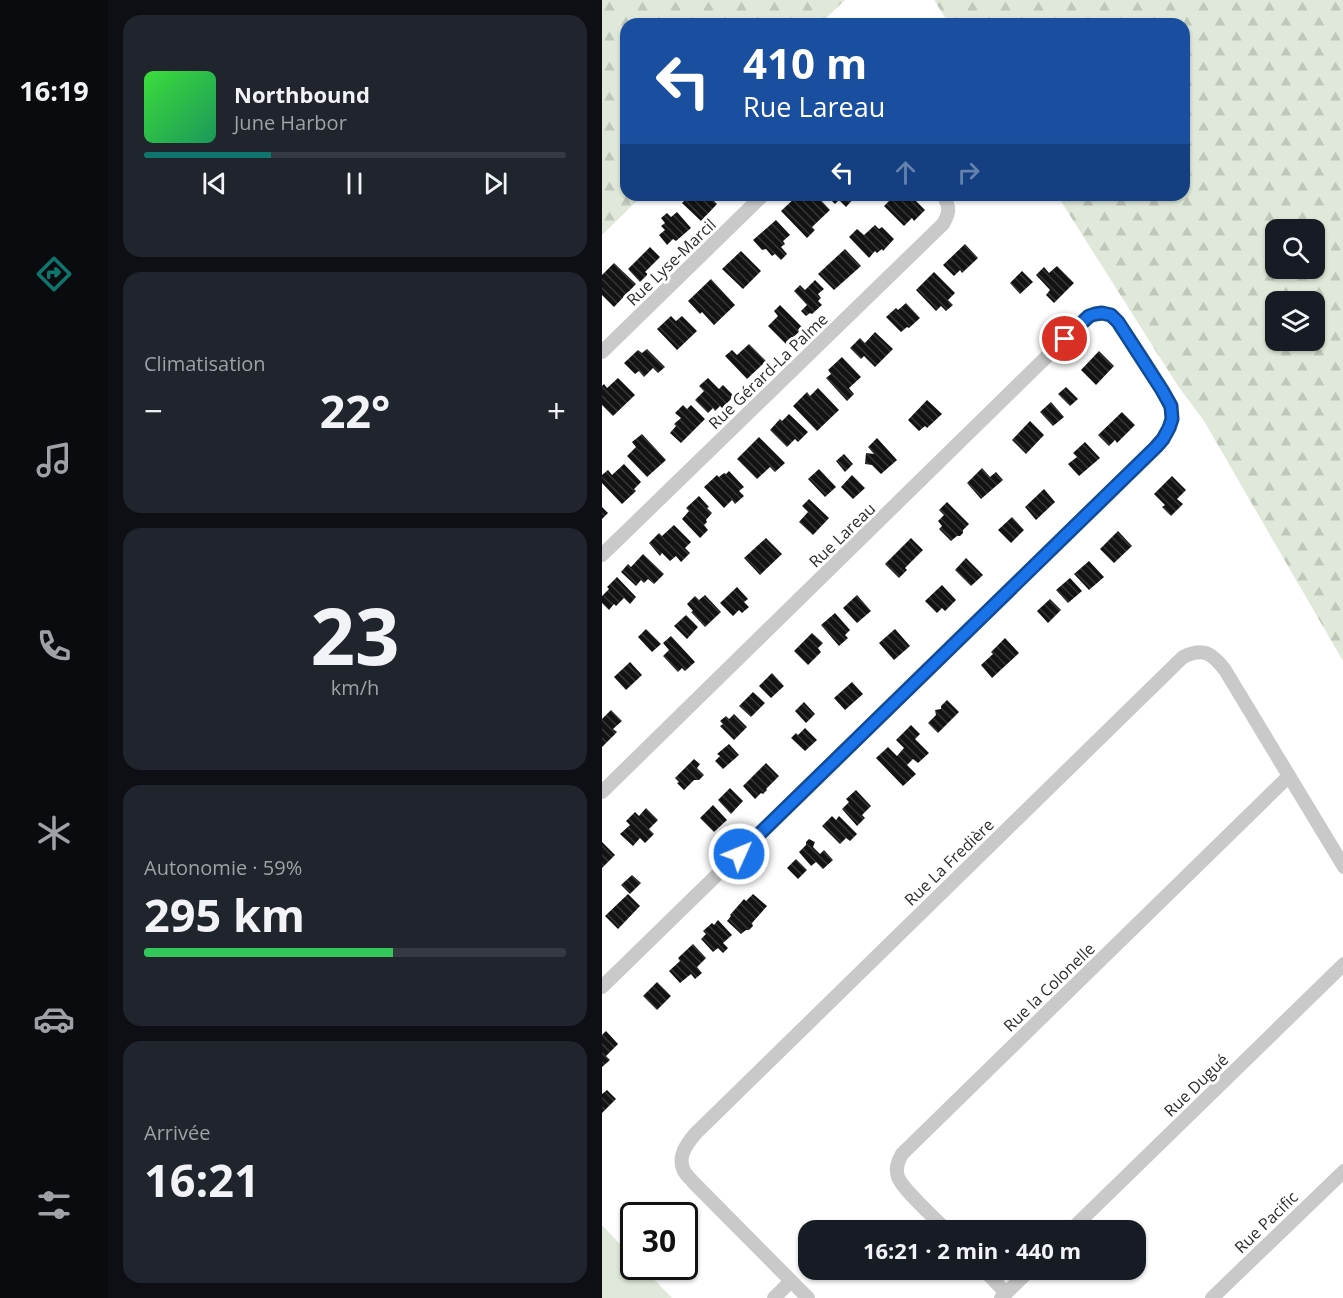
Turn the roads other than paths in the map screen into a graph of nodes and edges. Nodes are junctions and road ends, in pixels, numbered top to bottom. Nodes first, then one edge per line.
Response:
1 (758, 201) edge
2 (946, 201) edge
3 (602, 352) edge
4 (602, 555) edge
5 (1289, 776) junction
6 (602, 792) edge
7 (1343, 867) edge
8 (1343, 964) edge
9 (602, 987) edge
10 (1343, 1171) edge
11 (936, 1220) edge
12 (1081, 1220) edge
13 (991, 1280) edge
14 (1019, 1280) edge
15 (791, 1281) junction
16 (1003, 1295) edge
17 (774, 1298) edge
18 (808, 1298) edge
19 (1212, 1298) edge

1 - 3 street, Rue Lyse-Marcil
2 - 4 street, Rue Gérard-La Palme
5 - 7 street, Rue La Fredière
5 - 11 street, Rue la Colonelle
5 - 15 street, Rue La Fredière
6 - 9 street, Rue Lareau
8 - 12 street, Rue Dugué
10 - 19 street, Rue Pacific
13 - 16 street
14 - 16 street
15 - 17 street
15 - 18 street, Rue La Fredière

